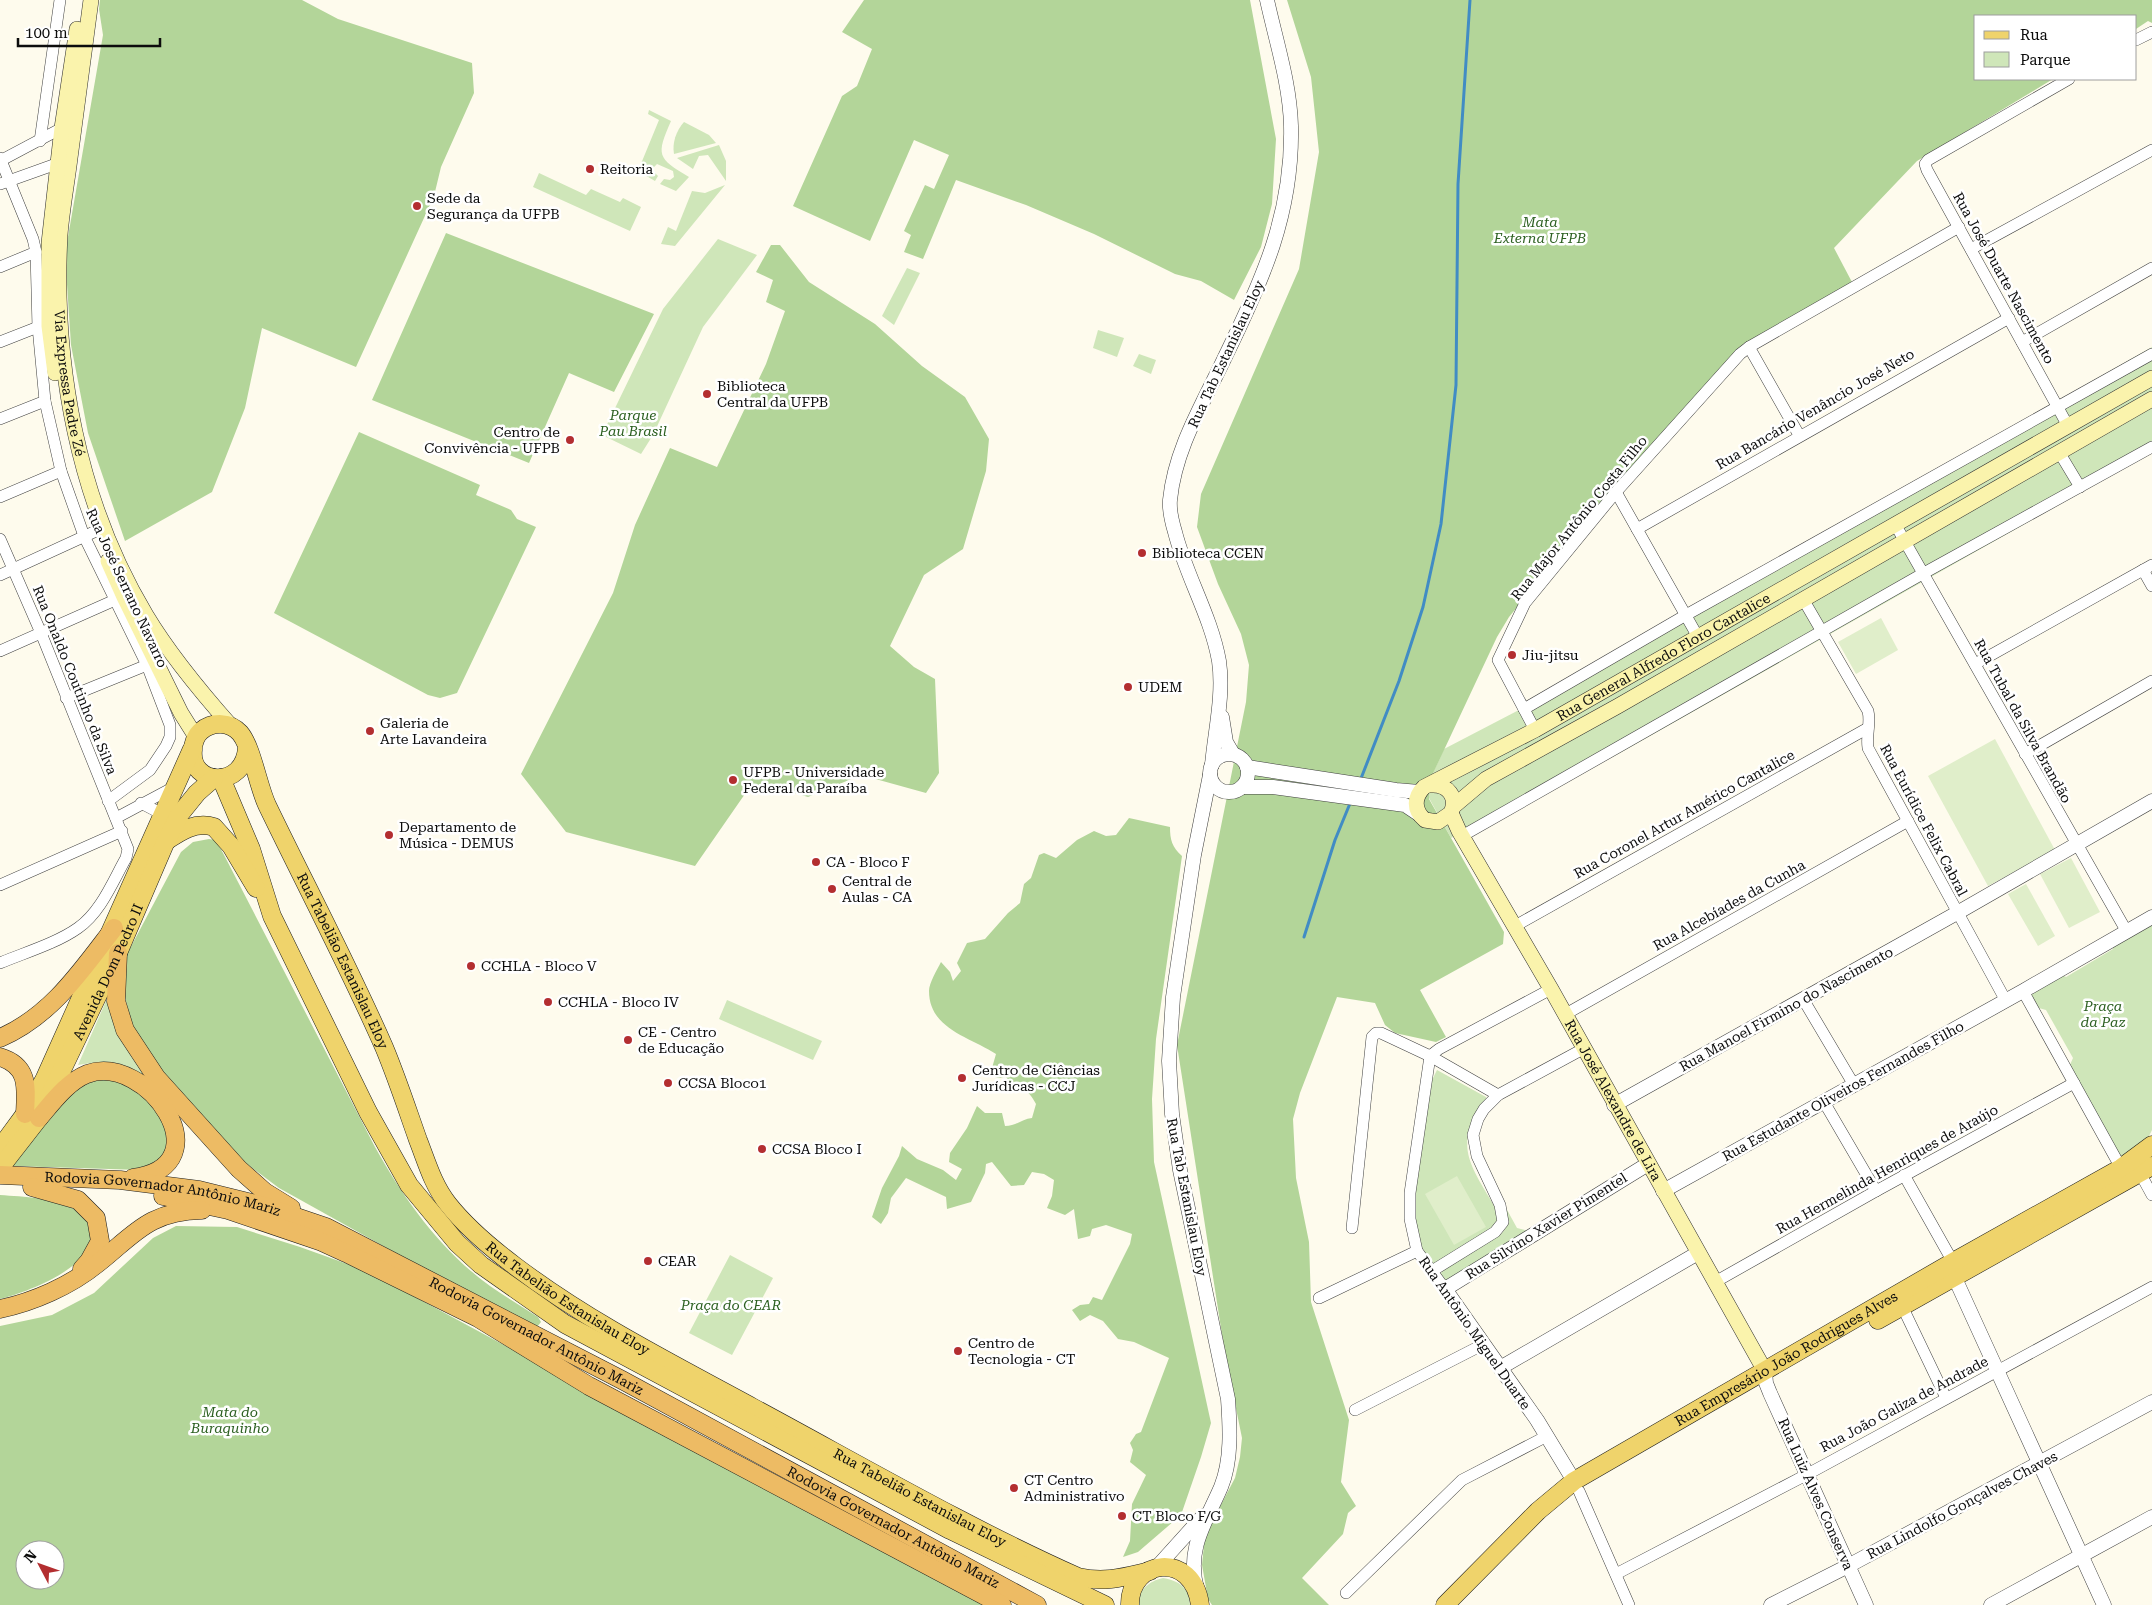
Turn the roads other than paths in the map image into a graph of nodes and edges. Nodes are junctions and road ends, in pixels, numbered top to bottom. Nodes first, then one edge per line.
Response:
1 (60, 0) edge
2 (81, 0) edge
3 (91, 0) edge
4 (1266, 0) edge
5 (2151, 32) edge
6 (2137, 39) edge
7 (2067, 80) edge
8 (62, 128) junction
9 (40, 140) junction
10 (2152, 150) edge
11 (0, 160) edge
12 (59, 163) junction
13 (5, 182) edge
14 (1960, 227) junction
15 (1971, 249) junction
16 (36, 252) junction
17 (0, 267) edge
18 (2152, 268) edge
19 (2009, 318) junction
20 (38, 327) junction
21 (0, 342) edge
22 (2022, 342) junction
23 (1749, 347) junction
24 (2152, 354) edge
25 (2152, 378) edge
26 (2152, 399) edge
27 (45, 401) junction
28 (2058, 407) junction
29 (0, 419) edge
30 (2068, 426) junction
31 (1799, 435) junction
32 (2152, 447) edge
33 (2059, 452) junction
34 (61, 471) junction
35 (2080, 486) junction
36 (1616, 492) junction
37 (0, 497) edge
38 (1895, 524) junction
39 (1636, 528) junction
40 (90, 534) junction
41 (0, 540) edge
42 (1905, 541) junction
43 (2148, 567) edge
44 (14, 570) junction
45 (1924, 573) junction
46 (0, 575) edge
47 (2152, 586) edge
48 (1803, 598) junction
49 (115, 600) junction
50 (1686, 615) junction
51 (1821, 632) junction
52 (41, 633) junction
53 (1698, 637) junction
54 (0, 651) edge
55 (1975, 664) junction
56 (147, 665) junction
57 (2152, 681) edge
58 (1616, 684) junction
59 (66, 698) junction
60 (1626, 701) junction
61 (1220, 703) junction
62 (1524, 709) junction
63 (231, 726) junction
64 (1868, 728) junction
65 (1535, 730) junction
66 (194, 743) junction
67 (247, 747) junction
68 (1233, 754) junction
69 (2025, 754) junction
70 (1247, 767) junction
71 (1211, 770) junction
72 (218, 778) junction
73 (176, 786) junction
74 (1242, 787) junction
75 (1425, 788) junction
76 (1221, 790) junction
77 (1396, 797) junction
78 (108, 801) junction
79 (2152, 801) edge
80 (141, 803) junction
81 (164, 815) junction
82 (1439, 816) junction
83 (116, 818) junction
84 (1200, 821) junction
85 (1908, 821) junction
86 (122, 831) junction
87 (1460, 833) junction
88 (166, 841) junction
89 (2076, 845) junction
90 (0, 885) edge
91 (1957, 913) junction
92 (272, 916) junction
93 (2152, 917) edge
94 (1515, 926) junction
95 (114, 928) junction
96 (2126, 932) junction
97 (118, 953) junction
98 (0, 964) edge
99 (1551, 989) junction
100 (2023, 991) junction
101 (1803, 999) junction
102 (2006, 1001) junction
103 (1564, 1014) junction
104 (0, 1038) edge
105 (1583, 1049) junction
106 (1430, 1056) junction
107 (0, 1057) edge
108 (2074, 1083) junction
109 (1854, 1085) junction
110 (1498, 1094) junction
111 (1824, 1102) junction
112 (1614, 1105) junction
113 (32, 1116) junction
114 (2152, 1145) edge
115 (0, 1148) edge
116 (1648, 1164) junction
117 (0, 1168) edge
118 (2121, 1168) junction
119 (2146, 1170) edge
120 (0, 1174) edge
121 (1904, 1175) junction
122 (120, 1180) junction
123 (26, 1183) junction
124 (0, 1186) edge
125 (1663, 1191) junction
126 (1876, 1191) junction
127 (2152, 1196) edge
128 (228, 1210) junction
129 (326, 1227) junction
130 (1352, 1228) dead end
131 (1417, 1251) junction
132 (1698, 1253) junction
133 (1953, 1269) junction
134 (1432, 1272) junction
135 (70, 1282) junction
136 (1715, 1282) junction
137 (2152, 1287) edge
138 (1445, 1289) junction
139 (1319, 1298) dead end
140 (1902, 1306) junction
141 (0, 1309) edge
142 (1484, 1344) junction
143 (1500, 1368) junction
144 (1998, 1370) junction
145 (1766, 1377) junction
146 (1946, 1398) junction
147 (2152, 1402) edge
148 (1355, 1410) dead end
149 (1547, 1436) junction
150 (2039, 1463) junction
151 (1806, 1475) junction
152 (1576, 1486) junction
153 (1209, 1510) junction
154 (2152, 1517) edge
155 (2081, 1555) junction
156 (1848, 1566) junction
157 (1154, 1569) junction
158 (1616, 1574) junction
159 (1346, 1593) dead end
160 (1200, 1601) edge
161 (1002, 1605) edge
162 (1037, 1605) edge
163 (1104, 1605) edge
164 (1130, 1605) edge
165 (1445, 1605) edge
166 (1460, 1605) edge
167 (1629, 1605) edge
168 (1771, 1605) edge
169 (1866, 1605) edge
170 (1991, 1605) edge
171 (2104, 1605) edge

1 - 9 street
2 - 8 main road, Via Expressa Padre Zé
3 - 63 main road, Via Expressa Padre Zé
4 - 61 street, Rua Tab Estanislau Eloy
5 - 6 street
7 - 14 street, Rua José Duarte Nascimento
8 - 9 street
8 - 12 main road, Via Expressa Padre Zé
9 - 11 street
10 - 15 street
11 - 13 street, Rua José Serrano Navarro
12 - 13 street
12 - 40 main road, Via Expressa Padre Zé
13 - 16 street, Rua José Serrano Navarro
14 - 15 street, Rua José Duarte Nascimento
14 - 23 street, Rua Major Antônio Costa Filho
15 - 19 street, Rua José Duarte Nascimento
16 - 17 street
16 - 20 street, Rua José Serrano Navarro
18 - 22 street
19 - 22 street, Rua José Duarte Nascimento
19 - 31 street, Rua Bancário Venâncio José Neto
20 - 21 street
20 - 27 street, Rua José Serrano Navarro
22 - 28 street, Rua José Duarte Nascimento
23 - 31 street
23 - 36 street, Rua Major Antônio Costa Filho
24 - 28 street, Rua General Alfredo Floro Cantalice
25 - 30 main road, Rua General Alfredo Floro Cantalice
26 - 33 main road, Rua General Alfredo Floro Cantalice
27 - 29 street
27 - 34 street, Rua José Serrano Navarro
28 - 30 street, Rua José Duarte Nascimento
28 - 50 street, Rua General Alfredo Floro Cantalice
30 - 38 main road, Rua General Alfredo Floro Cantalice
31 - 39 street, Rua Bancário Venâncio José Neto
32 - 35 street
33 - 35 street
33 - 42 main road, Rua General Alfredo Floro Cantalice
34 - 37 street
34 - 40 street, Rua José Serrano Navarro
35 - 45 street
36 - 39 street
36 - 62 street, Rua Major Antônio Costa Filho
38 - 42 street, Rua Tubal da Silva Brandão
38 - 53 main road, Rua General Alfredo Floro Cantalice
39 - 50 street
40 - 44 street
40 - 49 street, Rua José Serrano Navarro
40 - 66 main road, Via Expressa Padre Zé
41 - 44 street, Rua Onaldo Coutinho da Silva
42 - 45 street, Rua Tubal da Silva Brandão
42 - 48 main road, Rua General Alfredo Floro Cantalice
43 - 47 street
43 - 55 street
44 - 46 street
44 - 52 street, Rua Onaldo Coutinho da Silva
45 - 51 street
45 - 55 street, Rua Tubal da Silva Brandão
48 - 51 street, Rua Eurídice Felix Cabral
48 - 60 main road, Rua General Alfredo Floro Cantalice
49 - 52 street
49 - 56 street, Rua José Serrano Navarro
50 - 53 street
50 - 62 street, Rua General Alfredo Floro Cantalice
51 - 64 street, Rua Eurídice Felix Cabral
51 - 87 street
52 - 54 street
52 - 59 street, Rua Onaldo Coutinho da Silva
53 - 58 main road, Rua General Alfredo Floro Cantalice
55 - 69 street, Rua Tubal da Silva Brandão
56 - 59 street
56 - 78 street, Rua José Serrano Navarro
57 - 69 street
58 - 60 street
58 - 65 main road, Rua General Alfredo Floro Cantalice
59 - 78 street, Rua Onaldo Coutinho da Silva
60 - 82 main road, Rua General Alfredo Floro Cantalice
61 - 68 street, Rua Tab Estanislau Eloy
61 - 71 street, Rua Tab Estanislau Eloy
62 - 65 street, Rua Major Antônio Costa Filho
63 - 66 main road
63 - 67 main road
64 - 85 street, Rua Eurídice Felix Cabral
64 - 94 street, Rua Coronel Artur Américo Cantalice
65 - 75 main road, Rua General Alfredo Floro Cantalice
66 - 72 main road
66 - 73 main road, Avenida Dom Pedro II
67 - 72 main road
67 - 157 main road, Rua Tabelião Estanislau Eloy
68 - 70 street
68 - 71 street
69 - 89 street, Rua Tubal da Silva Brandão
70 - 74 street
70 - 77 street
71 - 76 street
71 - 84 street, Rua Tab Estanislau Eloy
72 - 88 main road, Avenida Dom Pedro II
72 - 92 main road, Rua Tabelião Estanislau Eloy
73 - 80 street
73 - 81 main road, Avenida Dom Pedro II
74 - 76 street
74 - 77 street
75 - 77 street
75 - 82 main road
75 - 82 main road
76 - 84 street, Rua Tab Estanislau Eloy
77 - 82 street
78 - 83 street, Rua Onaldo Coutinho da Silva
79 - 89 street, Rua Manoel Firmino do Nascimento
80 - 81 street
80 - 83 street
81 - 95 main road, Avenida Dom Pedro II
82 - 87 main road
83 - 86 street, Rua Onaldo Coutinho da Silva
84 - 153 street, Rua Tab Estanislau Eloy
85 - 91 street, Rua Eurídice Felix Cabral
85 - 103 street, Rua Alcebíades da Cunha
86 - 90 street
86 - 98 street, Rua Onaldo Coutinho da Silva
87 - 94 main road, Rua José Alexandre de Lira
88 - 92 main road
88 - 97 main road, Avenida Dom Pedro II
89 - 91 street, Rua Manoel Firmino do Nascimento
89 - 96 street, Rua Tubal da Silva Brandão
91 - 101 street, Rua Manoel Firmino do Nascimento
91 - 102 street, Rua Eurídice Felix Cabral
92 - 163 main road, Rua Tabelião Estanislau Eloy
93 - 96 street, Rua Estudante Oliveiros Fernandes Filho
94 - 99 main road, Rua José Alexandre de Lira
95 - 104 highway
95 - 113 main road, Avenida Dom Pedro II
96 - 100 street, Rua Estudante Oliveiros Fernandes Filho
97 - 113 main road, Avenida Dom Pedro II
97 - 129 highway
99 - 103 main road, Rua José Alexandre de Lira
99 - 106 street
100 - 102 street, Rua Estudante Oliveiros Fernandes Filho
100 - 108 street
101 - 109 street
101 - 112 street, Rua Manoel Firmino do Nascimento
102 - 109 street, Rua Estudante Oliveiros Fernandes Filho
103 - 105 main road, Rua José Alexandre de Lira
105 - 110 street
105 - 112 main road, Rua José Alexandre de Lira
106 - 110 street
106 - 130 street
106 - 131 street, Rua Antônio Miguel Duarte
107 - 113 highway
108 - 118 street
108 - 121 street, Rua Hermelinda Henriques de Araújo
109 - 111 street, Rua Estudante Oliveiros Fernandes Filho
110 - 134 street
111 - 125 street, Rua Estudante Oliveiros Fernandes Filho
111 - 126 street
112 - 116 main road, Rua José Alexandre de Lira
113 - 115 main road, Avenida Dom Pedro II
113 - 117 main road, Avenida Dom Pedro II
113 - 122 highway
114 - 118 main road, Rua Empresário João Rodrigues Alves
116 - 125 main road, Rua José Alexandre de Lira
116 - 138 street, Rua Silvino Xavier Pimentel
118 - 133 main road, Rua Empresário João Rodrigues Alves
119 - 127 street
119 - 133 main road, Rua Empresário João Rodrigues Alves
120 - 123 highway, Rodovia Governador Antônio Mariz
121 - 126 street, Rua Hermelinda Henriques de Araújo
121 - 133 street
122 - 123 highway, Rodovia Governador Antônio Mariz
122 - 129 highway, Rodovia Governador Antônio Mariz
123 - 124 highway, Rodovia Governador Antônio Mariz
123 - 128 highway, Rodovia Governador Antônio Mariz
123 - 135 highway
125 - 132 main road, Rua José Alexandre de Lira
126 - 136 street, Rua Hermelinda Henriques de Araújo
128 - 135 highway
128 - 161 highway, Rodovia Governador Antônio Mariz
129 - 162 highway, Rodovia Governador Antônio Mariz
131 - 134 street, Rua Antônio Miguel Duarte
131 - 139 street
132 - 136 main road, Rua José Alexandre de Lira
132 - 143 street
133 - 140 main road, Rua Empresário João Rodrigues Alves
133 - 144 street
133 - 145 main road, Rua Empresário João Rodrigues Alves
134 - 138 street, Rua Antônio Miguel Duarte
135 - 141 highway
136 - 145 main road, Rua José Alexandre de Lira
137 - 144 street, Rua João Galiza de Andrade
138 - 142 street, Rua Antônio Miguel Duarte
140 - 145 main road, Rua Empresário João Rodrigues Alves
140 - 146 street
142 - 143 street, Rua Antônio Miguel Duarte
142 - 148 street
143 - 149 street, Rua Antônio Miguel Duarte
144 - 146 street, Rua João Galiza de Andrade
144 - 150 street
145 - 151 street, Rua Luiz Alves Conserva
145 - 152 main road, Rua Empresário João Rodrigues Alves
146 - 151 street, Rua João Galiza de Andrade
147 - 150 street, Rua Lindolfo Gonçalves Chaves
149 - 152 street, Rua Antônio Miguel Duarte
149 - 159 street
150 - 155 street
150 - 156 street, Rua Lindolfo Gonçalves Chaves
151 - 156 street, Rua Luiz Alves Conserva
151 - 158 street, Rua João Galiza de Andrade
152 - 158 street, Rua Antônio Miguel Duarte
152 - 165 main road, Rua Empresário João Rodrigues Alves
152 - 166 main road, Rua Empresário João Rodrigues Alves
153 - 157 street, Rua Tab Estanislau Eloy
153 - 160 street, Rua Tab Estanislau Eloy
154 - 155 street
155 - 170 street
155 - 171 street
156 - 168 street, Rua Lindolfo Gonçalves Chaves
156 - 169 street, Rua Luiz Alves Conserva
157 - 160 main road
157 - 164 main road
158 - 167 street, Rua Antônio Miguel Duarte

